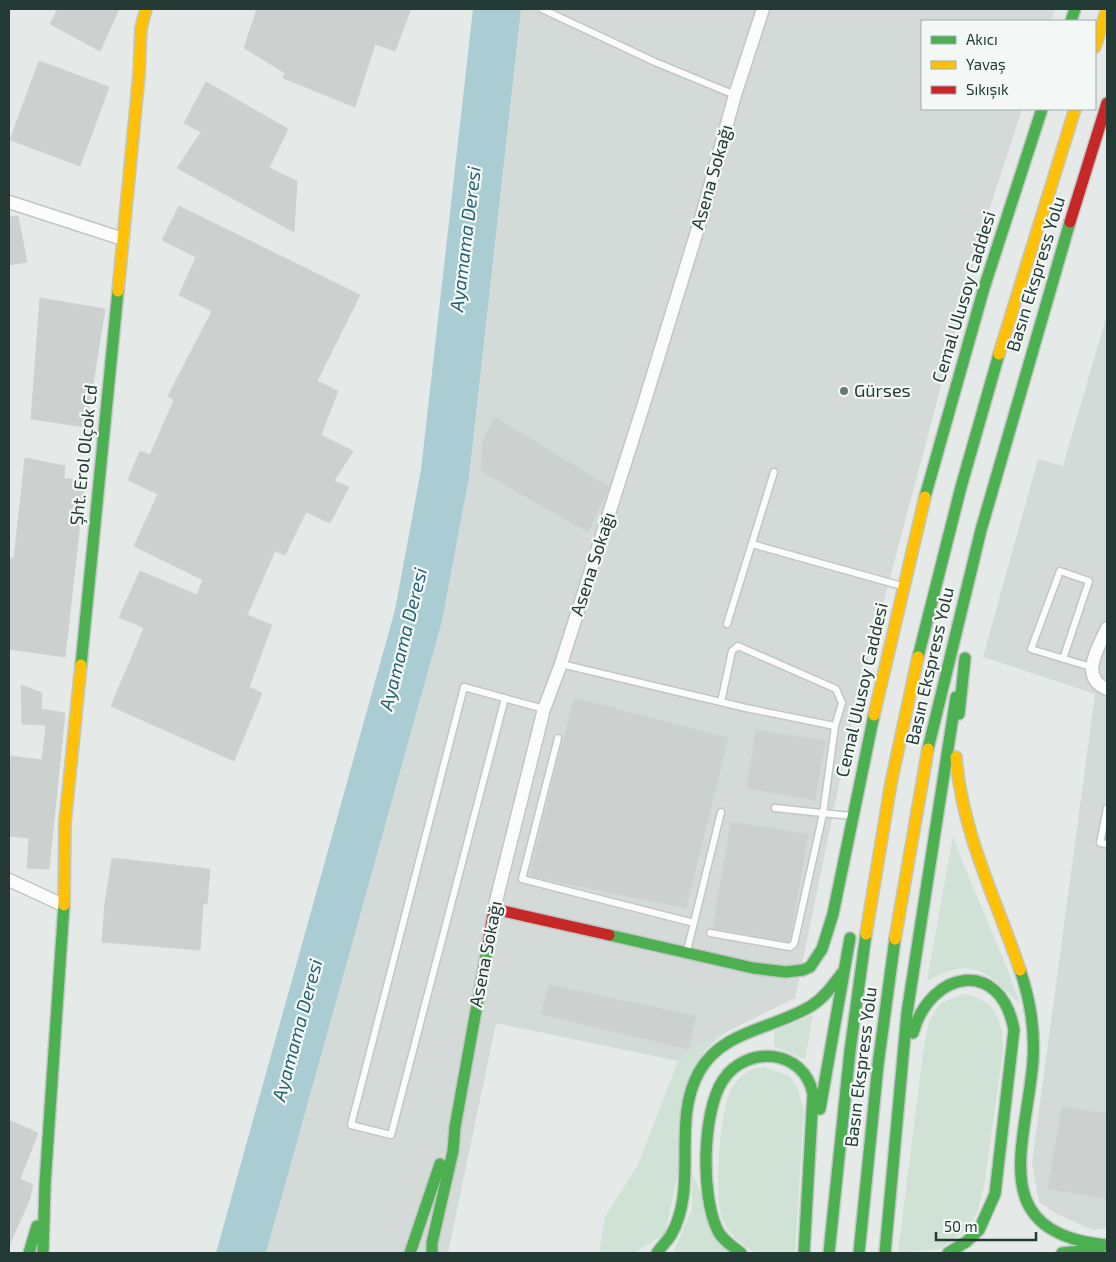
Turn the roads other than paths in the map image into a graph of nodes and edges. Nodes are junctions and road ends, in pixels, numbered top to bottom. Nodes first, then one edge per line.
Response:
1 (146, 9) edge
2 (542, 9) edge
3 (763, 9) edge
4 (1107, 9) edge
5 (1096, 44) edge
6 (735, 95) junction
7 (1107, 103) edge
8 (1042, 110) edge
9 (1075, 110) edge
10 (9, 202) edge
11 (123, 239) junction
12 (774, 472) dead end
13 (979, 538) junction
14 (752, 544) junction
15 (903, 586) junction
16 (976, 603) dead end
17 (727, 624) dead end
18 (1107, 628) edge
19 (969, 642) dead end
20 (965, 658) junction
21 (1064, 659) junction
22 (561, 664) junction
23 (1091, 667) junction
24 (1107, 689) edge
25 (504, 698) junction
26 (721, 702) junction
27 (544, 709) junction
28 (905, 717) junction
29 (836, 726) junction
30 (558, 738) dead end
31 (776, 808) dead end
32 (1107, 808) edge
33 (721, 812) dead end
34 (823, 814) junction
35 (852, 816) junction
36 (873, 818) dead end
37 (1107, 844) edge
38 (9, 880) edge
39 (64, 904) junction
40 (494, 909) junction
41 (694, 923) junction
42 (852, 926) dead end
43 (710, 933) dead end
44 (687, 953) junction
45 (843, 972) junction
46 (900, 1103) junction
47 (455, 1127) junction
48 (812, 1155) junction
49 (45, 1184) junction
50 (1107, 1247) edge
51 (28, 1253) edge
52 (43, 1253) edge
53 (410, 1253) edge
54 (432, 1253) edge
55 (657, 1253) edge
56 (741, 1253) edge
57 (804, 1253) edge
58 (829, 1253) edge
59 (859, 1253) edge
60 (885, 1253) edge
61 (948, 1253) edge
62 (1062, 1253) edge

1 - 11 main road, Şht. Erol Olçok Cd
2 - 6 lane
3 - 6 street, Asena Sokağı
4 - 5 main road
6 - 22 street, Asena Sokağı
7 - 13 main road, Basın Ekspress Yolu
8 - 15 main road, Cemal Ulusoy Caddesi
9 - 28 main road, Basın Ekspress Yolu
10 - 11 street
11 - 39 main road, Şht. Erol Olçok Cd
12 - 14 lane
13 - 16 main road
13 - 59 main road, Basın Ekspress Yolu
14 - 15 lane
14 - 17 lane
15 - 35 main road, Cemal Ulusoy Caddesi
18 - 23 street
19 - 20 main road
20 - 46 main road
20 - 50 main road
21 - 21 lane
21 - 23 lane
22 - 26 lane
22 - 27 street, Asena Sokağı
23 - 24 street
25 - 25 lane
25 - 27 lane
26 - 29 lane
26 - 29 lane
27 - 40 street, Asena Sokağı
28 - 36 main road
28 - 58 main road, Basın Ekspress Yolu
29 - 34 lane
30 - 41 lane
31 - 34 lane
32 - 37 lane
33 - 41 lane
34 - 35 lane
34 - 43 lane
35 - 44 main road, Cemal Ulusoy Caddesi
38 - 39 street
39 - 49 main road, Şht. Erol Olçok Cd
40 - 44 main road, Cemal Ulusoy Caddesi
40 - 47 main road, Asena Sokağı
41 - 44 lane
42 - 45 main road
45 - 48 main road
45 - 55 main road
46 - 60 main road
46 - 61 main road
47 - 53 main road
47 - 54 main road
48 - 56 main road
48 - 57 main road
49 - 51 main road
49 - 52 main road
50 - 62 main road

